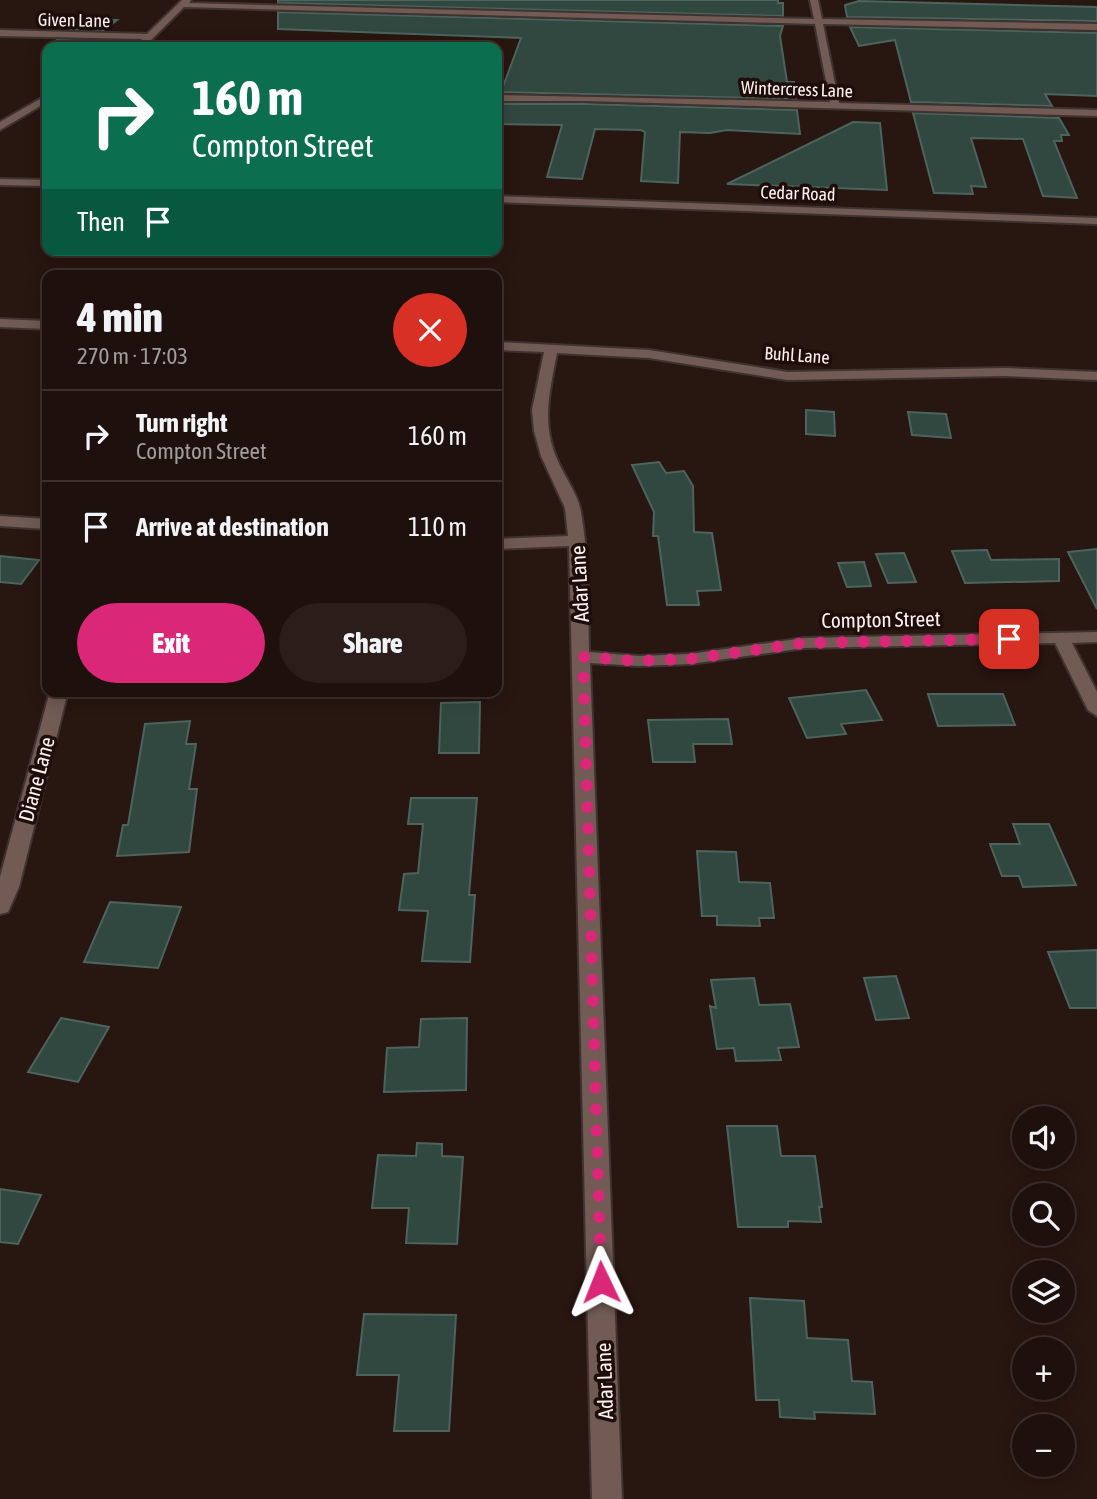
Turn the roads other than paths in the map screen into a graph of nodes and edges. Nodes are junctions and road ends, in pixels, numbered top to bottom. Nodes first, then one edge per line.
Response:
1 (814, 0) edge
2 (184, 2) edge
3 (818, 21) junction
4 (1097, 27) edge
5 (0, 33) edge
6 (148, 37) junction
7 (143, 42) edge
8 (502, 98) edge
9 (42, 101) edge
10 (835, 106) junction
11 (1097, 113) edge
12 (0, 127) edge
13 (0, 182) edge
14 (42, 183) edge
15 (502, 199) edge
16 (1097, 221) edge
17 (0, 323) edge
18 (42, 325) edge
19 (502, 346) edge
20 (551, 348) junction
21 (1097, 376) edge
22 (0, 521) edge
23 (42, 524) edge
24 (578, 541) junction
25 (502, 544) edge
26 (1097, 637) edge
27 (1061, 638) junction
28 (583, 657) junction
29 (57, 697) edge
30 (1097, 709) edge
31 (0, 906) edge
32 (607, 1499) edge

1 - 3 street
2 - 3 street
2 - 6 street
3 - 4 street
3 - 10 street
5 - 6 street, Given Lane
6 - 7 street
8 - 10 street, Wintercress Lane
9 - 12 street
10 - 11 street, Wintercress Lane
13 - 14 street
15 - 16 street, Cedar Road
17 - 18 street
19 - 20 street, Buhl Lane
20 - 21 street, Buhl Lane
20 - 24 street, Adar Lane
22 - 23 street
24 - 25 street
24 - 28 street, Adar Lane
26 - 27 street, Compton Street
27 - 28 street, Compton Street
27 - 30 street
28 - 32 street, Adar Lane
29 - 31 street, Diane Lane

